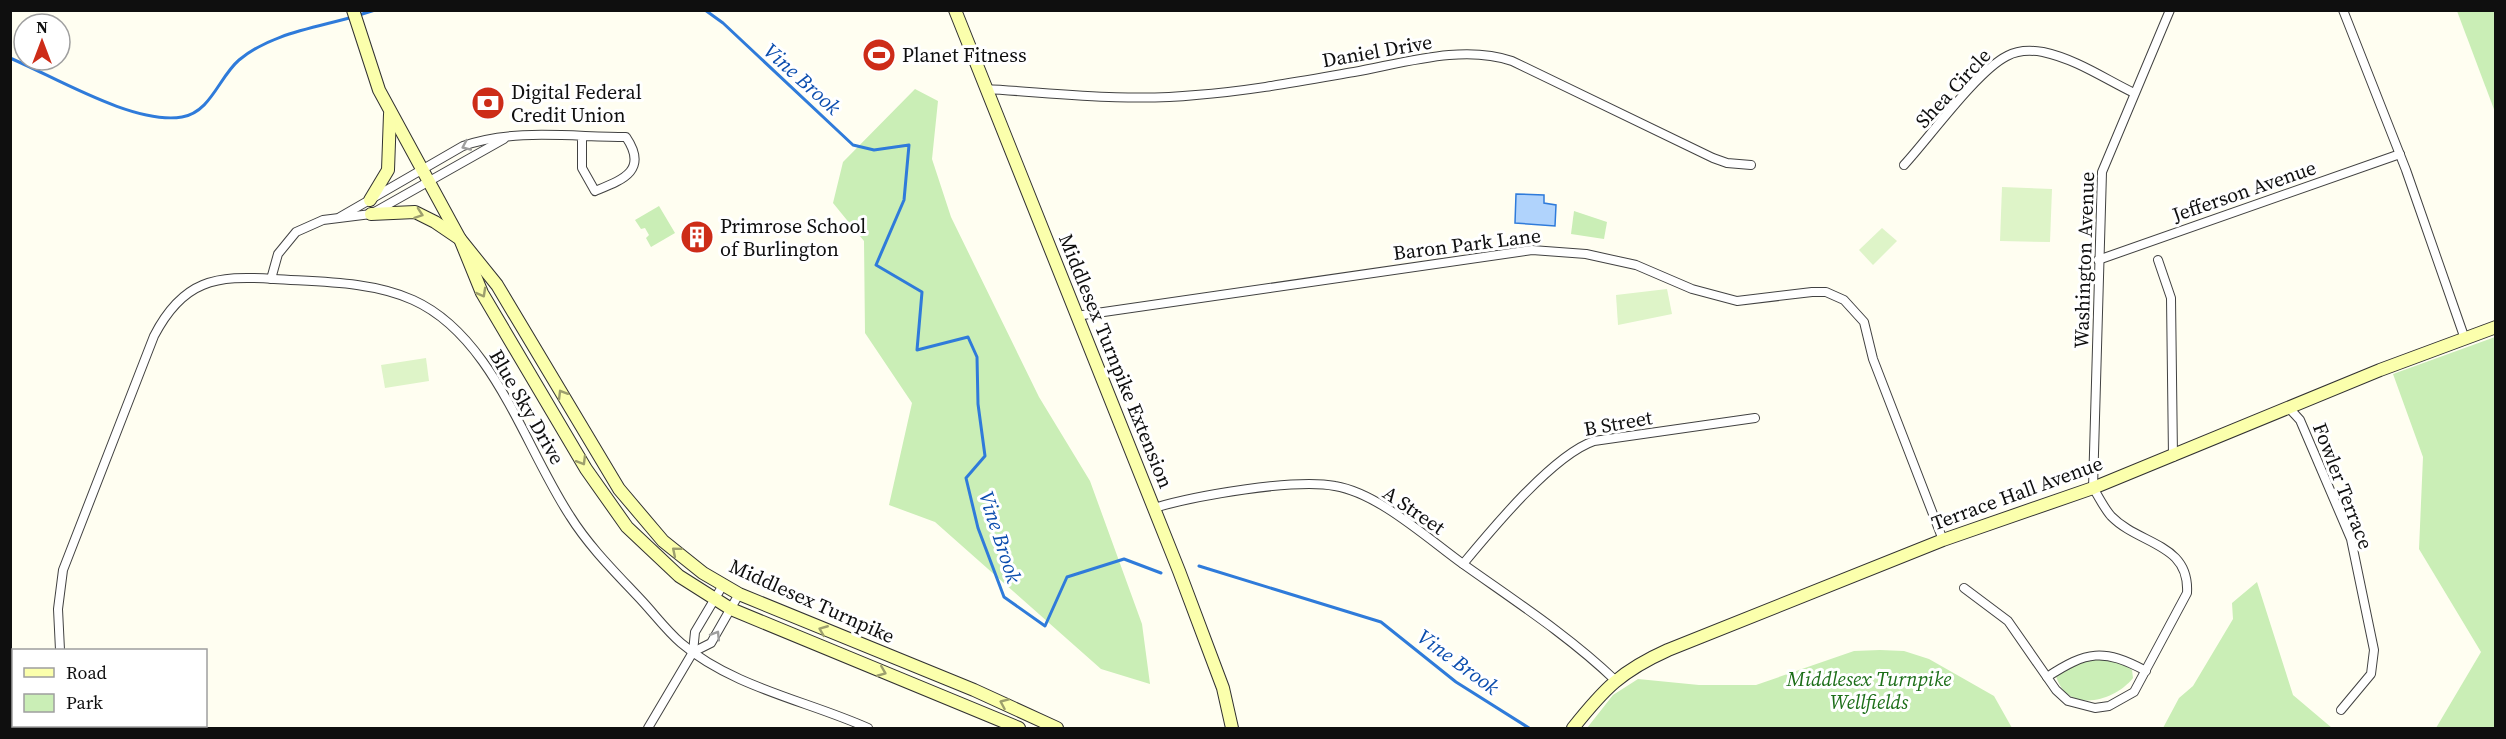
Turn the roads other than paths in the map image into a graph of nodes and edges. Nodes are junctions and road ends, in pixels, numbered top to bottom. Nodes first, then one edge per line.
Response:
1 (353, 10) edge
2 (955, 10) edge
3 (2170, 10) edge
4 (2343, 10) edge
5 (986, 89) junction
6 (2134, 93) junction
7 (390, 113) junction
8 (515, 135) junction
9 (582, 137) junction
10 (2400, 154) junction
11 (1750, 165) dead end
12 (1904, 165) dead end
13 (421, 171) junction
14 (428, 182) junction
15 (370, 200) junction
16 (371, 214) junction
17 (340, 217) junction
18 (460, 239) junction
19 (2098, 260) junction
20 (2158, 260) dead end
21 (271, 279) junction
22 (1076, 316) junction
23 (2496, 327) edge
24 (2465, 339) junction
25 (2289, 408) junction
26 (1755, 418) dead end
27 (2173, 457) junction
28 (2093, 488) junction
29 (1154, 508) junction
30 (1943, 540) junction
31 (1463, 564) junction
32 (723, 585) junction
33 (1964, 588) dead end
34 (739, 594) junction
35 (714, 600) junction
36 (731, 609) junction
37 (60, 649) edge
38 (693, 652) junction
39 (2146, 671) junction
40 (2047, 677) junction
41 (1615, 680) junction
42 (2341, 711) dead end
43 (646, 729) edge
44 (868, 729) edge
45 (1019, 729) edge
46 (1056, 729) edge
47 (1232, 729) edge
48 (1573, 729) edge

1 - 7 main road, Middlesex Turnpike
2 - 5 main road, Middlesex Turnpike Extension
3 - 6 street, Washington Avenue
4 - 10 street
5 - 11 street, Daniel Drive
5 - 22 main road, Middlesex Turnpike Extension
6 - 12 street, Shea Circle
6 - 19 street, Washington Avenue
7 - 13 main road, Middlesex Turnpike
7 - 15 main road
8 - 9 street
8 -> 13 street
8 - 14 street
9 - 9 street
10 - 19 street, Jefferson Avenue
10 - 24 street
13 - 14 main road, Middlesex Turnpike
13 - 15 street
14 - 16 street
14 - 18 main road, Middlesex Turnpike
15 - 17 street
16 - 17 street
16 -> 18 main road
17 - 21 street
32 -> 18 main road, Middlesex Turnpike
18 -> 35 main road, Middlesex Turnpike
19 - 28 street, Washington Avenue
20 - 27 street
21 - 37 street, Blue Sky Drive
21 - 38 street, Blue Sky Drive
22 - 29 main road, Middlesex Turnpike Extension
22 - 30 street, Baron Park Lane
23 - 24 main road, Terrace Hall Avenue
24 - 25 main road, Terrace Hall Avenue
25 - 27 main road, Terrace Hall Avenue
25 - 42 street, Fowler Terrace
26 - 31 street, B Street
27 - 28 main road, Terrace Hall Avenue
28 - 30 main road, Terrace Hall Avenue
28 - 39 street
29 - 31 street, A Street
29 - 47 main road, Middlesex Turnpike Extension
30 - 41 main road, Terrace Hall Avenue
31 - 41 street, A Street
32 - 34 main road, Middlesex Turnpike
32 - 35 street
33 - 40 street
34 - 36 street
46 -> 34 main road, Middlesex Turnpike
35 - 36 main road, Middlesex Turnpike
35 - 38 street
38 -> 36 street
36 -> 45 main road, Middlesex Turnpike
38 - 43 street
38 - 44 street, Blue Sky Drive
39 - 40 street
39 - 40 street
41 - 48 main road, Terrace Hall Avenue

